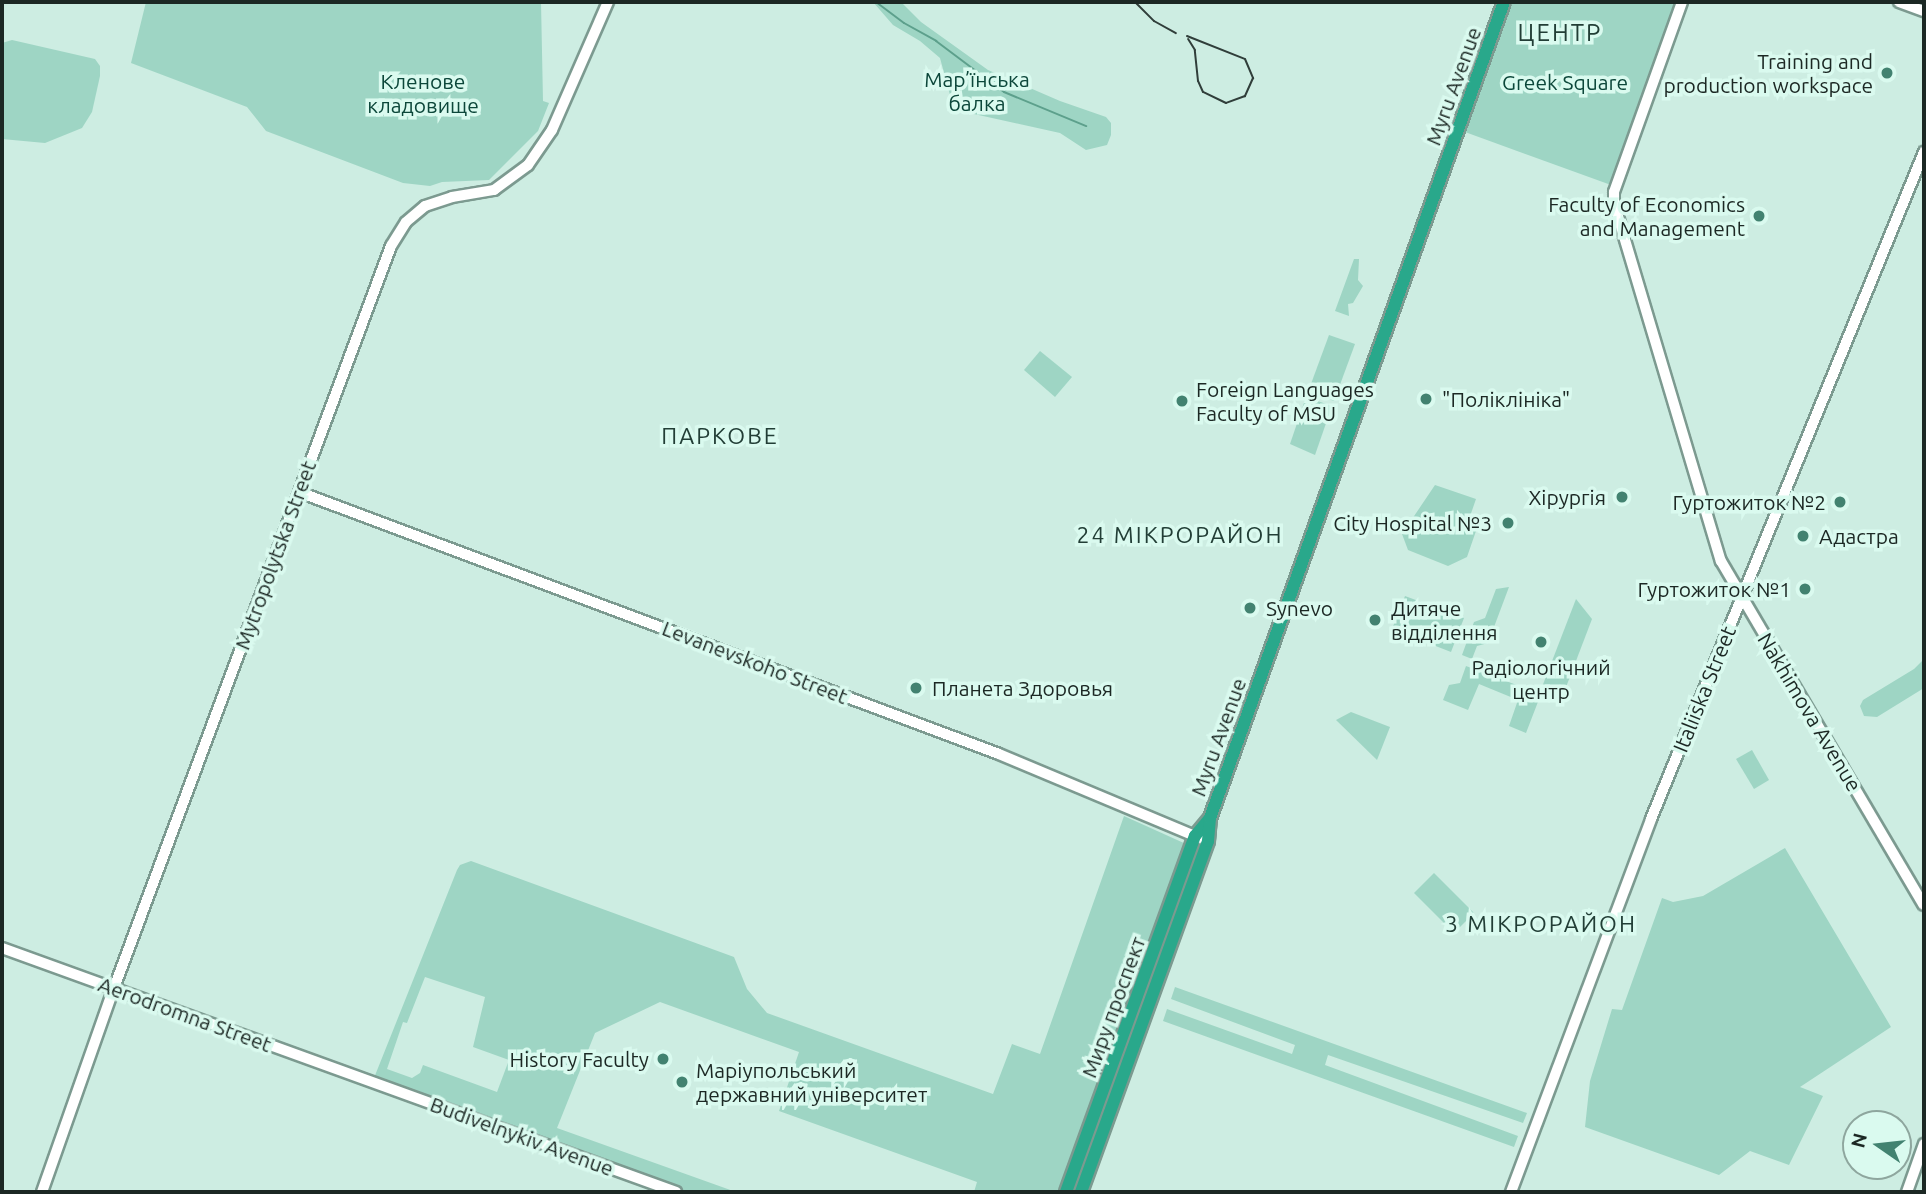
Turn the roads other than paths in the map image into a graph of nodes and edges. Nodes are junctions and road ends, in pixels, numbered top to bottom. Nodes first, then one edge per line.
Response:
1 (608, 2) edge
2 (1504, 2) edge
3 (1682, 2) edge
4 (1899, 2) edge
5 (1924, 11) edge
6 (1924, 152) edge
7 (299, 492) junction
8 (1742, 597) junction
9 (1202, 838) junction
10 (1924, 905) edge
11 (2, 948) edge
12 (114, 988) junction
13 (369, 1080) joint
14 (1924, 1144) edge
15 (42, 1192) edge
16 (676, 1192) edge
17 (1066, 1192) edge
18 (1081, 1192) edge
19 (1511, 1192) edge
20 (1907, 1192) edge

1 - 7 main road, Mytropolytska Street
2 - 9 highway, Myru Avenue
3 - 8 main road, Nakhimova Avenue
4 - 5 main road
6 - 8 main road, Italiiska Street
7 - 9 main road, Levanevskoho Street
7 - 12 main road, Mytropolytska Street
8 - 10 main road, Nakhimova Avenue
8 - 19 main road, Italiiska Street
9 - 17 highway, Миру проспект
9 - 18 highway, Миру проспект
11 - 12 main road, Aerodromna Street
12 - 13 main road, Aerodromna Street
12 - 15 main road, Mytropolytska Street
13 - 16 main road, Budivelnykiv Avenue
14 - 20 main road

